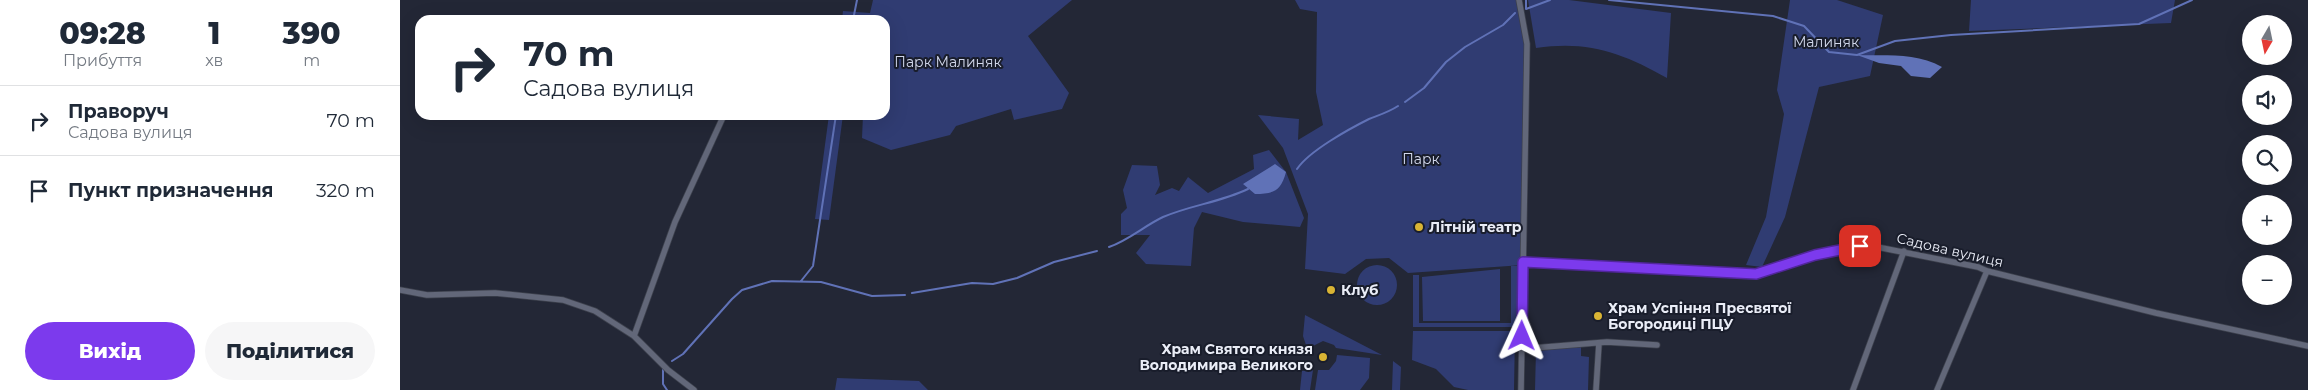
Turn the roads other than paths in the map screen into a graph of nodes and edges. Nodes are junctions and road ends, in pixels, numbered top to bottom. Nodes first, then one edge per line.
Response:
1 (1519, 0) edge
2 (722, 120) edge
3 (1904, 251) junction
4 (1523, 262) junction
5 (1987, 271) junction
6 (400, 290) edge
7 (634, 336) junction
8 (1599, 343) junction
9 (1656, 345) dead end
10 (2308, 346) edge
11 (1522, 349) junction
12 (694, 390) edge
13 (1521, 390) edge
14 (1596, 390) edge
15 (1853, 390) edge
16 (1937, 390) edge

1 - 4 street
2 - 7 street
3 - 4 street, Садова вулиця
3 - 5 street, Садова вулиця
3 - 15 street
4 - 11 street
5 - 10 street, Садова вулиця
5 - 16 street
6 - 7 street
7 - 12 street
8 - 9 street
8 - 11 street
8 - 14 street
11 - 13 street

